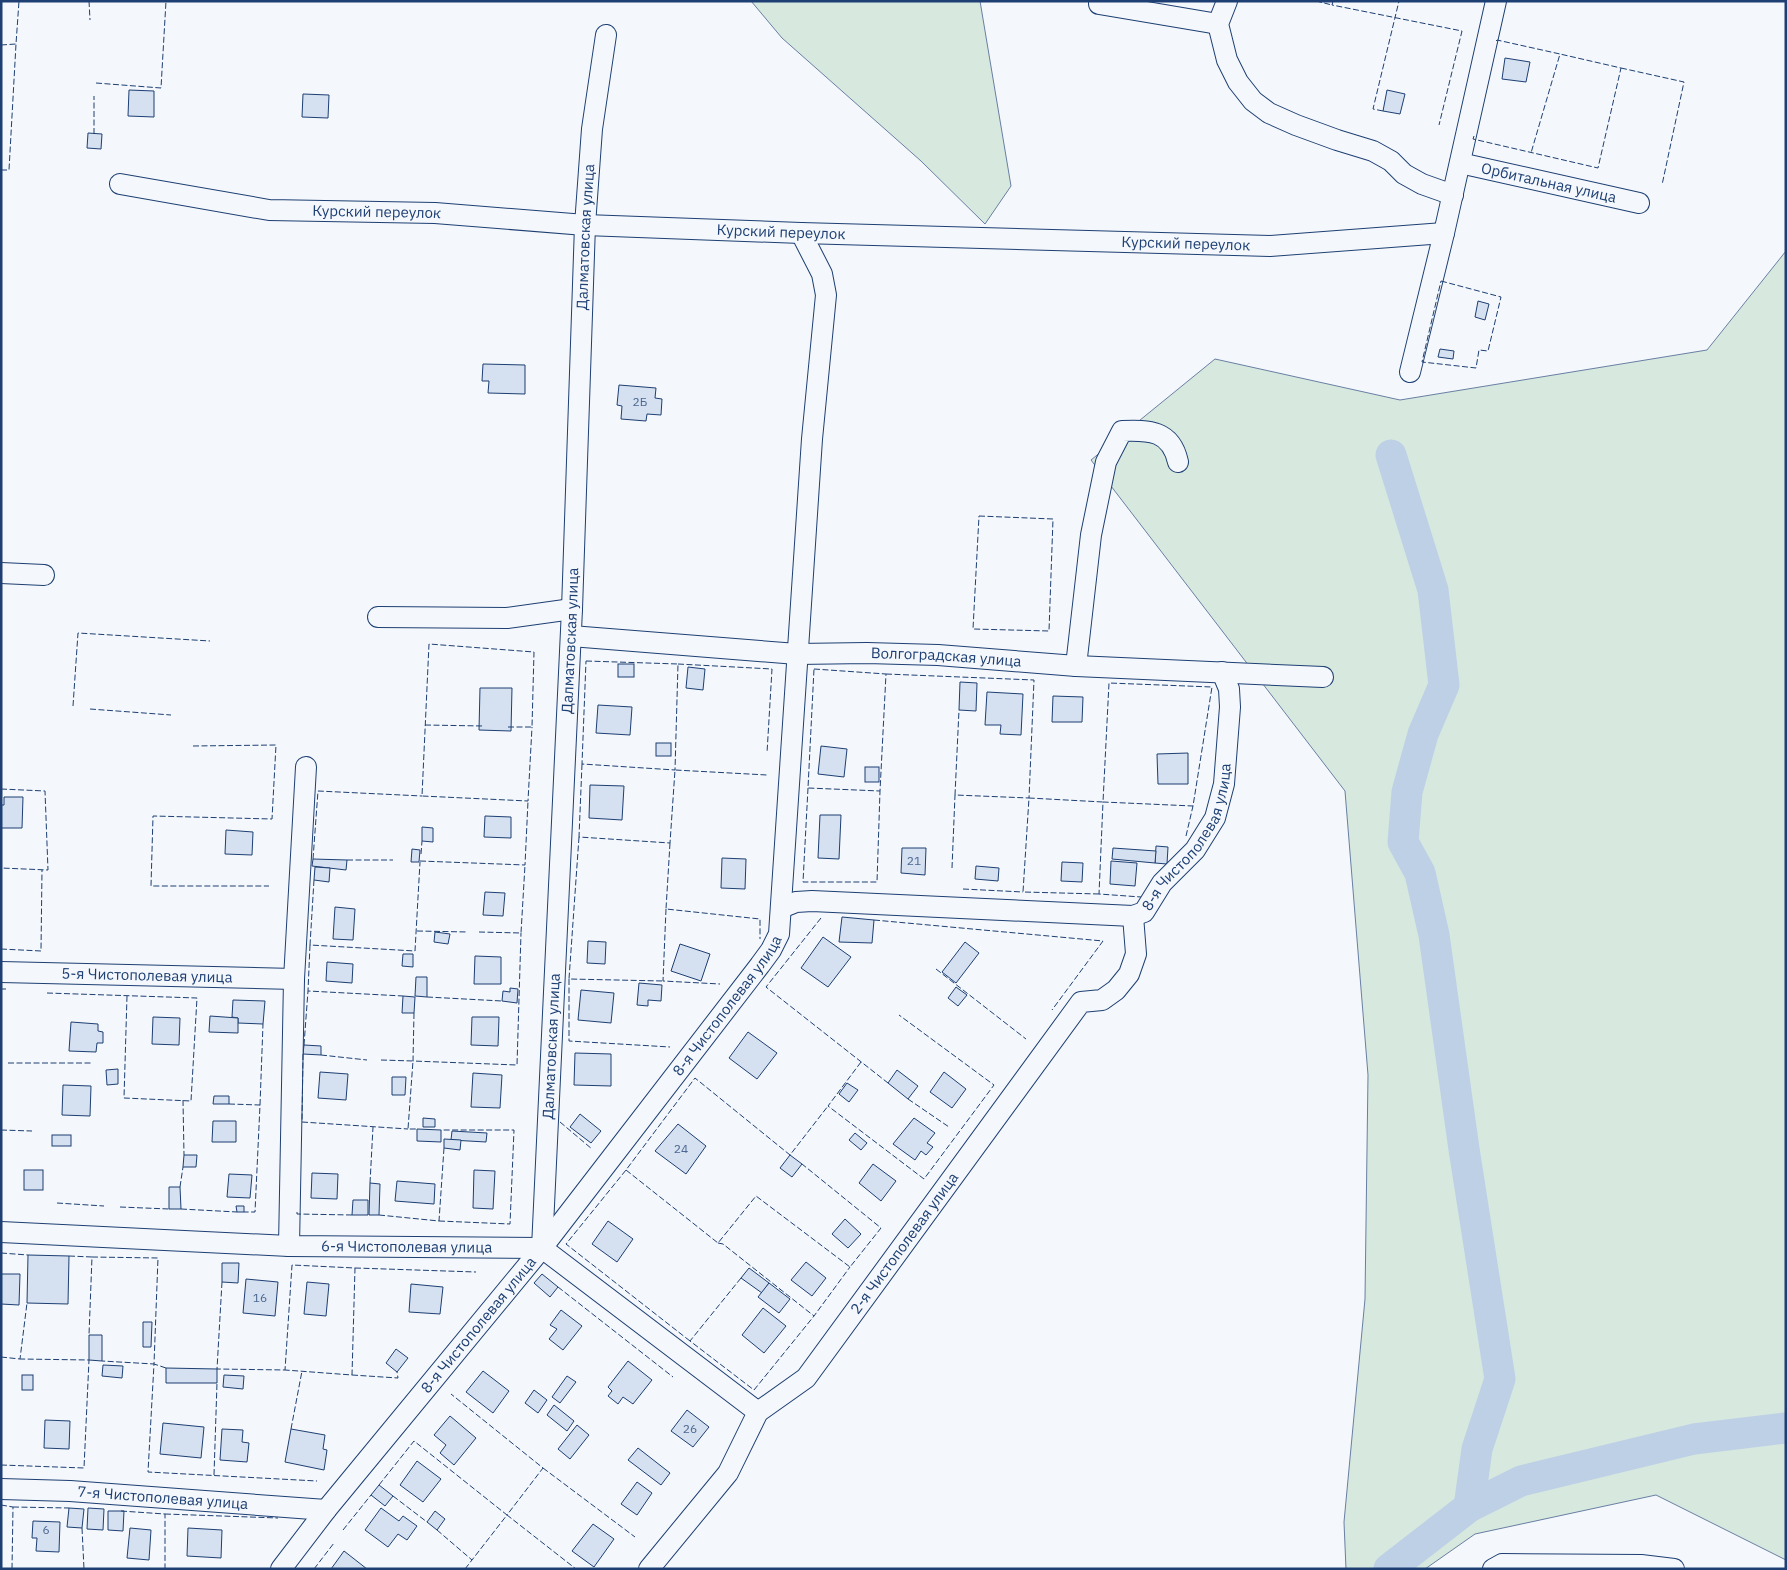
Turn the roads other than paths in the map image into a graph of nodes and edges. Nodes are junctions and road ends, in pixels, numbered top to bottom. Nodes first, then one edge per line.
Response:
1 (1227, 1) edge
2 (1496, 1) edge
3 (1099, 4) dead end
4 (1218, 24) junction
5 (606, 36) dead end
6 (1460, 163) junction
7 (120, 184) dead end
8 (1453, 195) junction
9 (1639, 203) dead end
10 (585, 225) junction
11 (801, 233) junction
12 (1444, 233) junction
13 (1410, 372) dead end
14 (1178, 462) dead end
15 (1, 573) edge
16 (44, 575) dead end
17 (572, 609) junction
18 (378, 617) dead end
19 (571, 636) junction
20 (797, 654) junction
21 (1076, 666) junction
22 (1222, 672) junction
23 (1323, 677) dead end
24 (306, 767) dead end
25 (781, 908) junction
26 (1133, 916) junction
27 (1, 972) edge
28 (294, 979) junction
29 (1, 1232) edge
30 (289, 1246) junction
31 (542, 1248) junction
32 (758, 1412) junction
33 (1, 1489) edge
34 (326, 1510) junction
35 (1641, 1567) edge
36 (281, 1569) edge
37 (649, 1569) edge
38 (1494, 1569) edge
39 (1674, 1569) edge

1 - 4 street
2 - 6 street
3 - 4 street
4 - 8 street
5 - 10 street, Далматовская улица
6 - 8 street
6 - 9 street, Орбитальная улица
7 - 10 street, Курский переулок
8 - 12 street
10 - 11 street, Курский переулок
10 - 17 street, Далматовская улица
11 - 12 street, Курский переулок
11 - 20 street
12 - 13 street
14 - 21 street
15 - 16 street
17 - 18 street
17 - 19 street, Далматовская улица
19 - 20 street, Волгоградская улица
19 - 31 street, Далматовская улица
20 - 21 street, Волгоградская улица
20 - 25 street
21 - 22 street, Волгоградская улица
22 - 23 street, Волгоградская улица
22 - 26 street, 8-я Чистополевая улица
24 - 28 street
25 - 26 street, 8-я Чистополевая улица
25 - 31 street, 8-я Чистополевая улица
26 - 32 street, 2-я Чистополевая улица
27 - 28 street, 5-я Чистополевая улица
28 - 30 street
29 - 30 street, 6-я Чистополевая улица
30 - 31 street, 6-я Чистополевая улица
31 - 32 street
31 - 34 street, 8-я Чистополевая улица
32 - 37 street, 2-я Чистополевая улица
33 - 34 street, 7-я Чистополевая улица
34 - 36 street, 8-я Чистополевая улица
35 - 38 street
35 - 39 street

